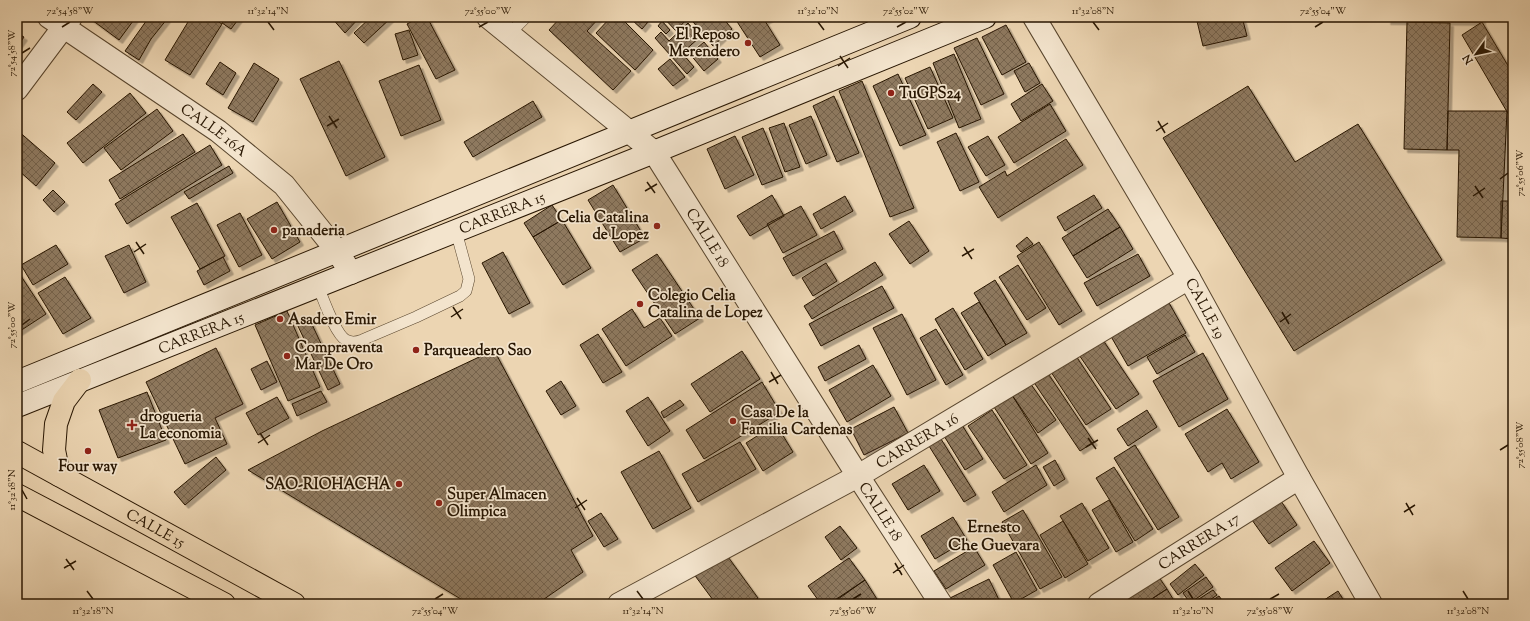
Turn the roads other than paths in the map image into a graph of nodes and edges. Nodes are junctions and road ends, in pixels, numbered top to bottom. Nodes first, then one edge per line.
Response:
1 (488, 17) edge
2 (526, 17) edge
3 (910, 17) edge
4 (985, 17) edge
5 (1034, 17) edge
6 (61, 20) edge
7 (508, 34) junction
8 (17, 89) edge
9 (631, 132) junction
10 (654, 152) junction
11 (456, 231) junction
12 (337, 251) junction
13 (351, 273) junction
14 (1189, 278) junction
15 (318, 286) junction
16 (80, 380) junction
17 (17, 382) edge
18 (17, 406) edge
19 (17, 452) edge
20 (59, 475) junction
21 (858, 476) junction
22 (1299, 478) junction
23 (17, 495) edge
24 (224, 604) edge
25 (294, 604) edge
26 (619, 604) edge
27 (941, 604) edge
28 (1099, 604) edge
29 (1371, 604) edge

1 - 7 street, CALLE 18
2 - 7 lane
3 - 9 street, CARRERA 15
4 - 10 street, CARRERA 15
5 - 14 street, CALLE 19
6 - 8 street
6 - 12 street, CALLE 16A
7 - 9 street, CALLE 18
9 - 10 street, CALLE 18
9 - 12 street, CARRERA 15
10 - 11 street, CARRERA 15
10 - 21 street, CALLE 18
11 - 13 street, CARRERA 15
11 - 15 lane
12 - 13 street, CALLE 16A
12 - 17 street, CARRERA 15
13 - 15 street, CARRERA 15
14 - 21 street, CARRERA 16
14 - 22 street, CALLE 19
15 - 16 street, CARRERA 15
16 - 18 street, CARRERA 15
16 - 20 highway
19 - 20 highway, CALLE 15
20 - 25 highway, CALLE 15
21 - 26 street, CARRERA 16
21 - 27 street, CALLE 18
22 - 28 street, CARRERA 17
22 - 29 street, CALLE 19
23 - 24 highway

